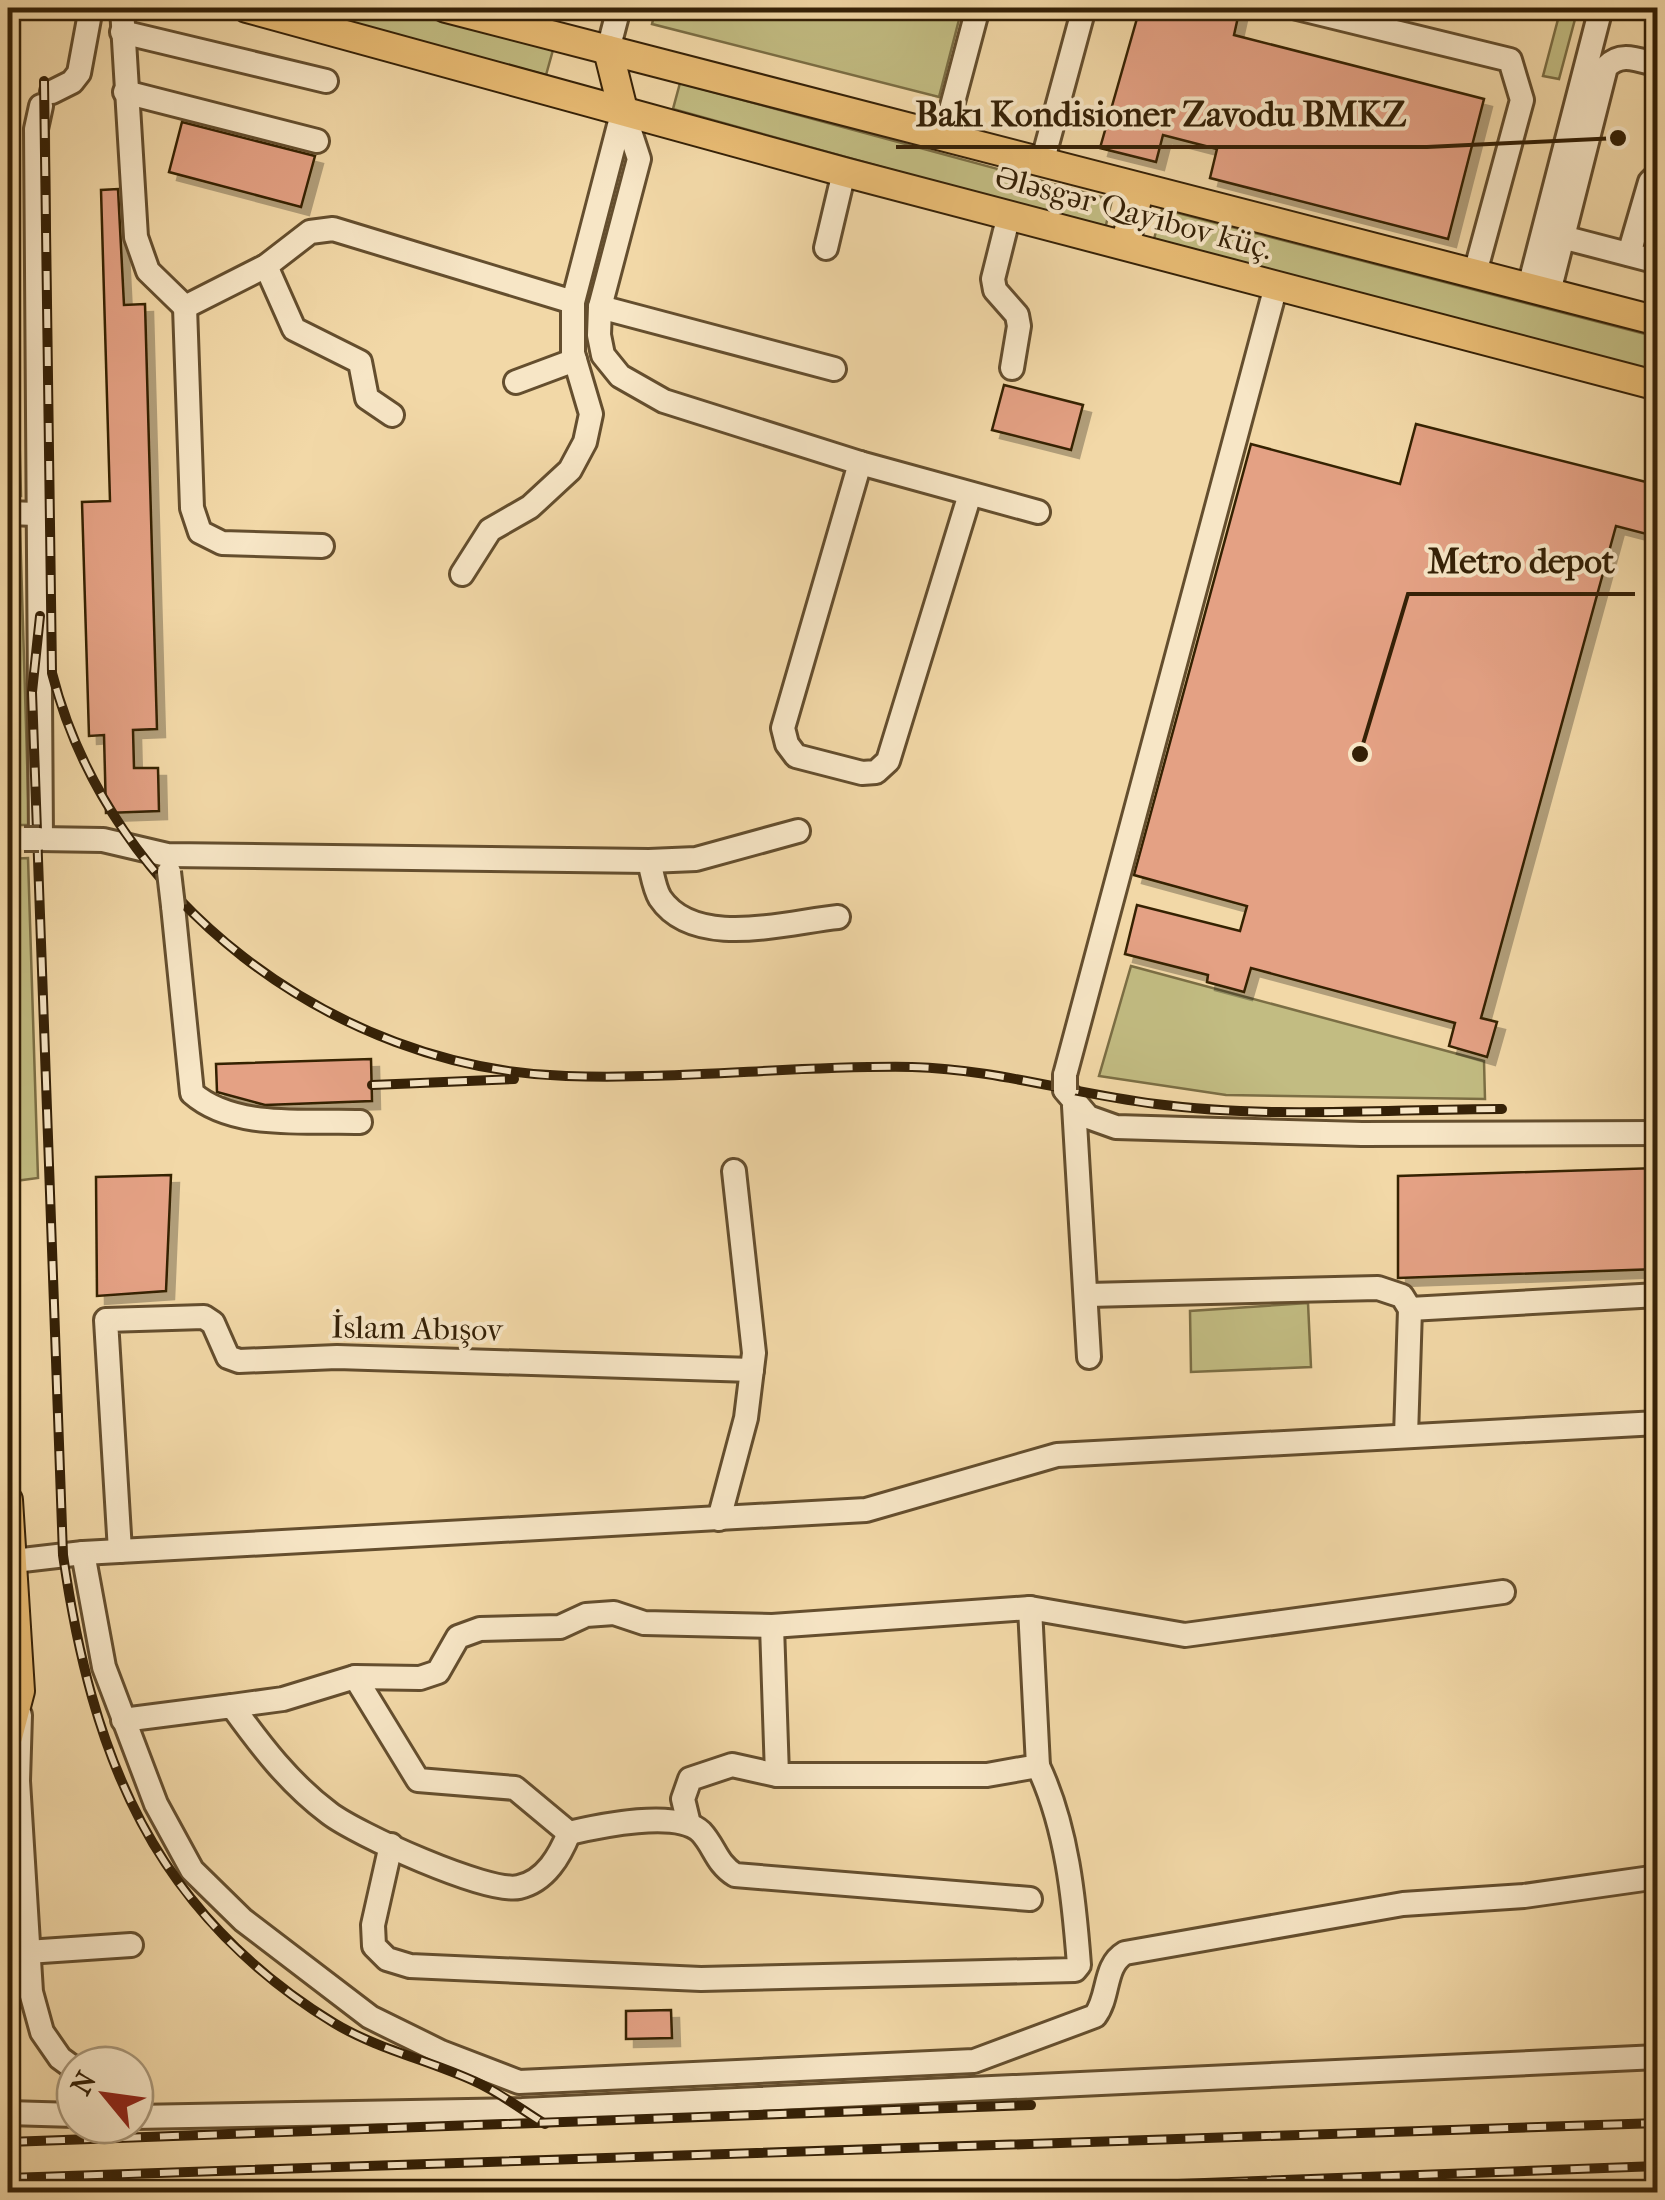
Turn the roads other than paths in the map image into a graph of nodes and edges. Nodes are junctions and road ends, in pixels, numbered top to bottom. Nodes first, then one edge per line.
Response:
1 (91, 8) edge
2 (122, 8) edge
3 (247, 8) edge
4 (446, 8) edge
5 (619, 8) edge
6 (978, 8) edge
7 (1084, 8) edge
8 (1298, 8) edge
9 (1601, 8) edge
10 (122, 32) junction
11 (608, 50) junction
12 (1658, 65) edge
13 (326, 81) dead end
14 (125, 92) junction
15 (623, 110) junction
16 (944, 136) junction
17 (317, 141) dead end
18 (1042, 162) junction
19 (844, 172) junction
20 (1658, 174) edge
21 (1140, 188) junction
22 (1008, 215) junction
23 (1562, 237) junction
24 (1124, 245) junction
25 (826, 248) dead end
26 (1628, 254) junction
27 (1658, 262) edge
28 (266, 266) junction
29 (1475, 273) junction
30 (1276, 286) junction
31 (1539, 290) junction
32 (574, 302) junction
33 (184, 307) junction
34 (600, 307) junction
35 (1658, 321) edge
36 (575, 360) junction
37 (1012, 368) dead end
38 (834, 370) dead end
39 (516, 382) dead end
40 (1658, 386) edge
41 (392, 415) dead end
42 (860, 464) junction
43 (970, 494) junction
44 (1038, 512) dead end
45 (8, 514) edge
46 (36, 514) junction
47 (322, 546) dead end
48 (462, 574) dead end
49 (798, 831) dead end
50 (28, 839) edge
51 (648, 860) junction
52 (168, 864) junction
53 (838, 916) dead end
54 (1068, 1090) junction
55 (360, 1122) dead end
56 (1658, 1133) edge
57 (734, 1171) dead end
58 (1088, 1295) junction
59 (1658, 1295) edge
60 (1410, 1309) junction
61 (1089, 1357) dead end
62 (752, 1370) junction
63 (1658, 1423) edge
64 (1406, 1436) junction
65 (8, 1500) edge
66 (719, 1519) junction
67 (120, 1551) junction
68 (83, 1553) junction
69 (14, 1561) junction
70 (1503, 1592) dead end
71 (1030, 1608) junction
72 (772, 1626) junction
73 (355, 1678) junction
74 (14, 1696) edge
75 (232, 1706) junction
76 (123, 1720) junction
77 (8, 1737) edge
78 (1038, 1766) junction
79 (776, 1775) junction
80 (689, 1824) junction
81 (568, 1833) junction
82 (392, 1845) junction
83 (1658, 1878) edge
84 (1030, 1899) dead end
85 (131, 1945) dead end
86 (26, 1952) junction
87 (55, 2051) edge
88 (1658, 2058) edge
89 (519, 2082) junction
90 (155, 2105) edge
91 (522, 2110) junction
92 (8, 2113) edge
93 (55, 2114) edge
94 (188, 2114) junction
95 (155, 2115) edge

1 - 46 street
2 - 10 street
3 - 15 main road, Ələsgər Qayıbov küç.
4 - 11 main road, Ələsgər Qayıbov küç.
5 - 11 street
6 - 16 street
7 - 18 street
8 - 29 street
9 - 31 street
10 - 13 street
10 - 14 street
11 - 15 main road
11 - 16 main road, Ələsgər Qayıbov küç.
12 - 23 street
14 - 17 street
14 - 33 street
15 - 19 main road, Ələsgər Qayıbov küç.
15 - 32 street
15 - 34 street
16 - 18 main road, Ələsgər Qayıbov küç.
18 - 21 main road, Ələsgər Qayıbov küç.
19 - 22 main road, Ələsgər Qayıbov küç.
19 - 25 street
20 - 26 street
21 - 24 main road
21 - 29 main road, Ələsgər Qayıbov küç.
22 - 24 main road, Ələsgər Qayıbov küç.
22 - 37 street
23 - 26 street
23 - 31 street
24 - 30 main road, Ələsgər Qayıbov küç.
26 - 27 street
28 - 32 street
28 - 33 street
28 - 41 street
29 - 31 main road, Ələsgər Qayıbov küç.
30 - 40 main road, Ələsgər Qayıbov küç.
30 - 54 street
31 - 35 main road, Ələsgər Qayıbov küç.
32 - 36 street
33 - 47 street
34 - 38 street
34 - 42 street
36 - 39 street
36 - 48 street
42 - 43 street
42 - 43 street
43 - 44 street
45 - 46 street
46 - 50 street
49 - 51 street
50 - 52 street
51 - 52 street
51 - 53 street
52 - 55 street, bridge
54 - 56 street
54 - 58 street
57 - 62 street
58 - 60 street
58 - 61 street
59 - 60 street
60 - 64 street
62 - 66 street
62 - 67 street, İslam Abışov
63 - 64 street
64 - 66 street
65 - 69 main road
66 - 67 street
67 - 68 street
68 - 69 street
68 - 76 street
69 - 74 main road
70 - 71 street
71 - 72 street
71 - 78 street
72 - 73 street
72 - 79 street
73 - 75 street
73 - 81 street
74 - 77 main road
74 - 86 street
75 - 76 street
75 - 82 street
76 - 89 street
78 - 79 street
78 - 82 street
79 - 80 street
80 - 81 street
80 - 84 street
81 - 82 street
83 - 89 street
85 - 86 street
86 - 87 street
88 - 91 street
89 - 91 street
90 - 94 street
91 - 94 street
92 - 93 street
94 - 95 street

